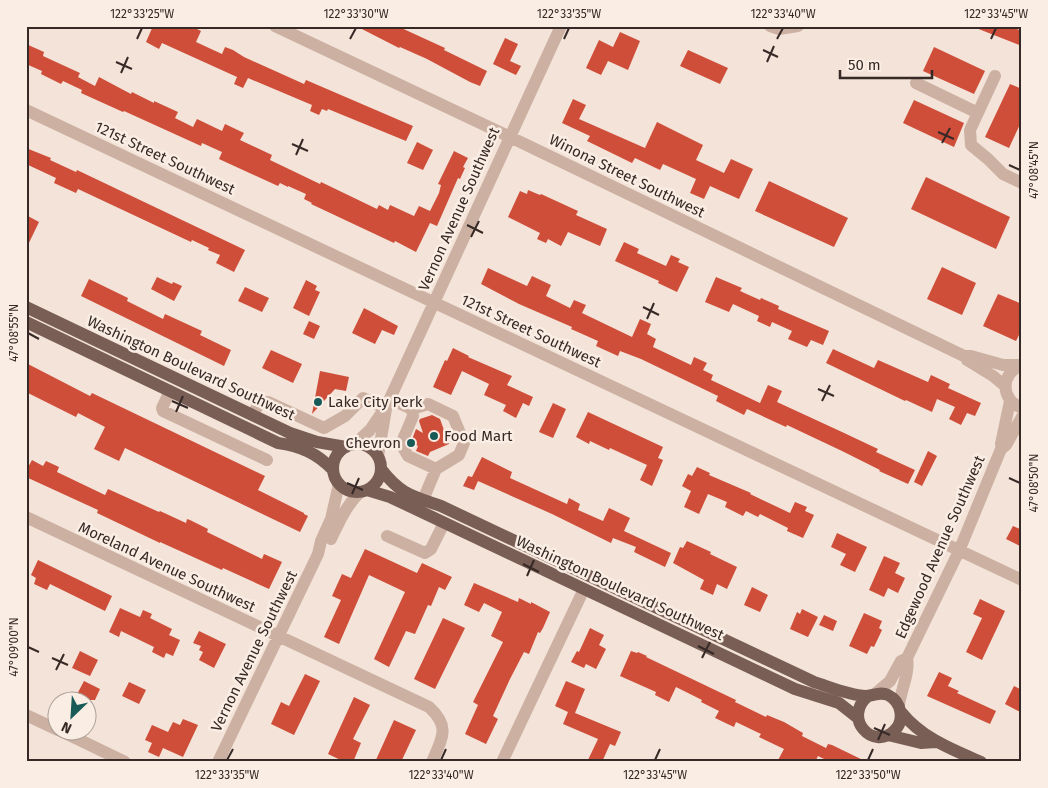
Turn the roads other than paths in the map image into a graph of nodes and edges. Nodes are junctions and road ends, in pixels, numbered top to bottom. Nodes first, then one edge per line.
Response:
1 (276, 26) edge
2 (561, 26) edge
3 (770, 26) edge
4 (798, 26) edge
5 (995, 76) dead end
6 (916, 83) dead end
7 (26, 110) edge
8 (978, 113) junction
9 (510, 137) junction
10 (1022, 183) edge
11 (434, 303) junction
12 (26, 307) edge
13 (26, 322) edge
14 (964, 356) junction
15 (1021, 365) edge
16 (1005, 386) junction
17 (170, 391) junction
18 (1010, 401) junction
19 (387, 404) junction
20 (1022, 408) edge
21 (412, 409) junction
22 (253, 415) junction
23 (222, 416) junction
24 (1022, 417) edge
25 (301, 418) junction
26 (293, 434) junction
27 (213, 435) junction
28 (351, 445) junction
29 (1002, 449) junction
30 (267, 460) dead end
31 (380, 462) junction
32 (436, 469) junction
33 (333, 470) junction
34 (339, 484) junction
35 (363, 491) junction
36 (423, 500) junction
37 (26, 518) edge
38 (444, 523) junction
39 (387, 536) dead end
40 (959, 551) junction
41 (318, 554) junction
42 (1022, 580) edge
43 (584, 589) junction
44 (279, 637) junction
45 (907, 658) junction
46 (872, 695) junction
47 (900, 709) junction
48 (26, 715) edge
49 (858, 718) junction
50 (48, 725) edge
51 (888, 735) junction
52 (79, 740) edge
53 (936, 742) junction
54 (125, 762) edge
55 (218, 762) edge
56 (432, 762) edge
57 (502, 762) edge
58 (981, 762) edge

1 - 9 street, Winona Street Southwest
2 - 9 street, Vernon Avenue Southwest
3 - 4 street
5 - 8 street
6 - 8 street
7 - 11 street, 121st Street Southwest
8 - 10 street
9 - 11 street, Vernon Avenue Southwest
9 - 14 street, Winona Street Southwest
11 - 19 street, Vernon Avenue Southwest
11 - 40 street, 121st Street Southwest
12 - 22 main road, Washington Boulevard Southwest
13 - 17 main road, Washington Boulevard Southwest
14 - 15 street, Winona Street Southwest
14 - 16 street, Winona Street Southwest
15 - 16 street
16 - 18 street
17 - 23 main road, Washington Boulevard Southwest
17 - 27 street
18 - 20 street
18 - 29 street, Edgewood Avenue Southwest
19 - 21 street
19 - 25 street
19 - 28 street, Vernon Avenue Southwest
19 - 31 street, Vernon Avenue Southwest
21 - 32 street
21 - 32 street
22 - 25 street
22 - 26 main road, Washington Boulevard Southwest
23 - 27 street
23 - 33 main road, Washington Boulevard Southwest
24 - 29 street, Edgewood Avenue Southwest
25 - 26 street
26 - 28 main road, Washington Boulevard Southwest
27 - 30 street
28 - 31 main road
28 - 33 main road
29 - 40 street, Edgewood Avenue Southwest
31 - 35 main road
31 - 36 main road, Washington Boulevard Southwest
32 - 36 street
33 - 34 main road
34 - 35 main road
34 - 41 street, Vernon Avenue Southwest
35 - 38 main road, Washington Boulevard Southwest
35 - 41 street, Vernon Avenue Southwest
36 - 46 main road, Washington Boulevard Southwest
37 - 44 street, Moreland Avenue Southwest
38 - 39 street
38 - 43 main road, Washington Boulevard Southwest
40 - 42 street, 121st Street Southwest
40 - 45 street, Edgewood Avenue Southwest
41 - 44 street, Vernon Avenue Southwest
43 - 49 main road, Washington Boulevard Southwest
43 - 57 street
44 - 55 street, Vernon Avenue Southwest
44 - 56 street, Moreland Avenue Southwest
45 - 46 street, Edgewood Avenue Southwest
45 - 47 street, Edgewood Avenue Southwest
46 - 47 main road
46 - 49 main road
47 - 51 main road
47 - 53 main road
48 - 50 street
49 - 51 main road
51 - 53 main road
52 - 54 street
53 - 58 main road

